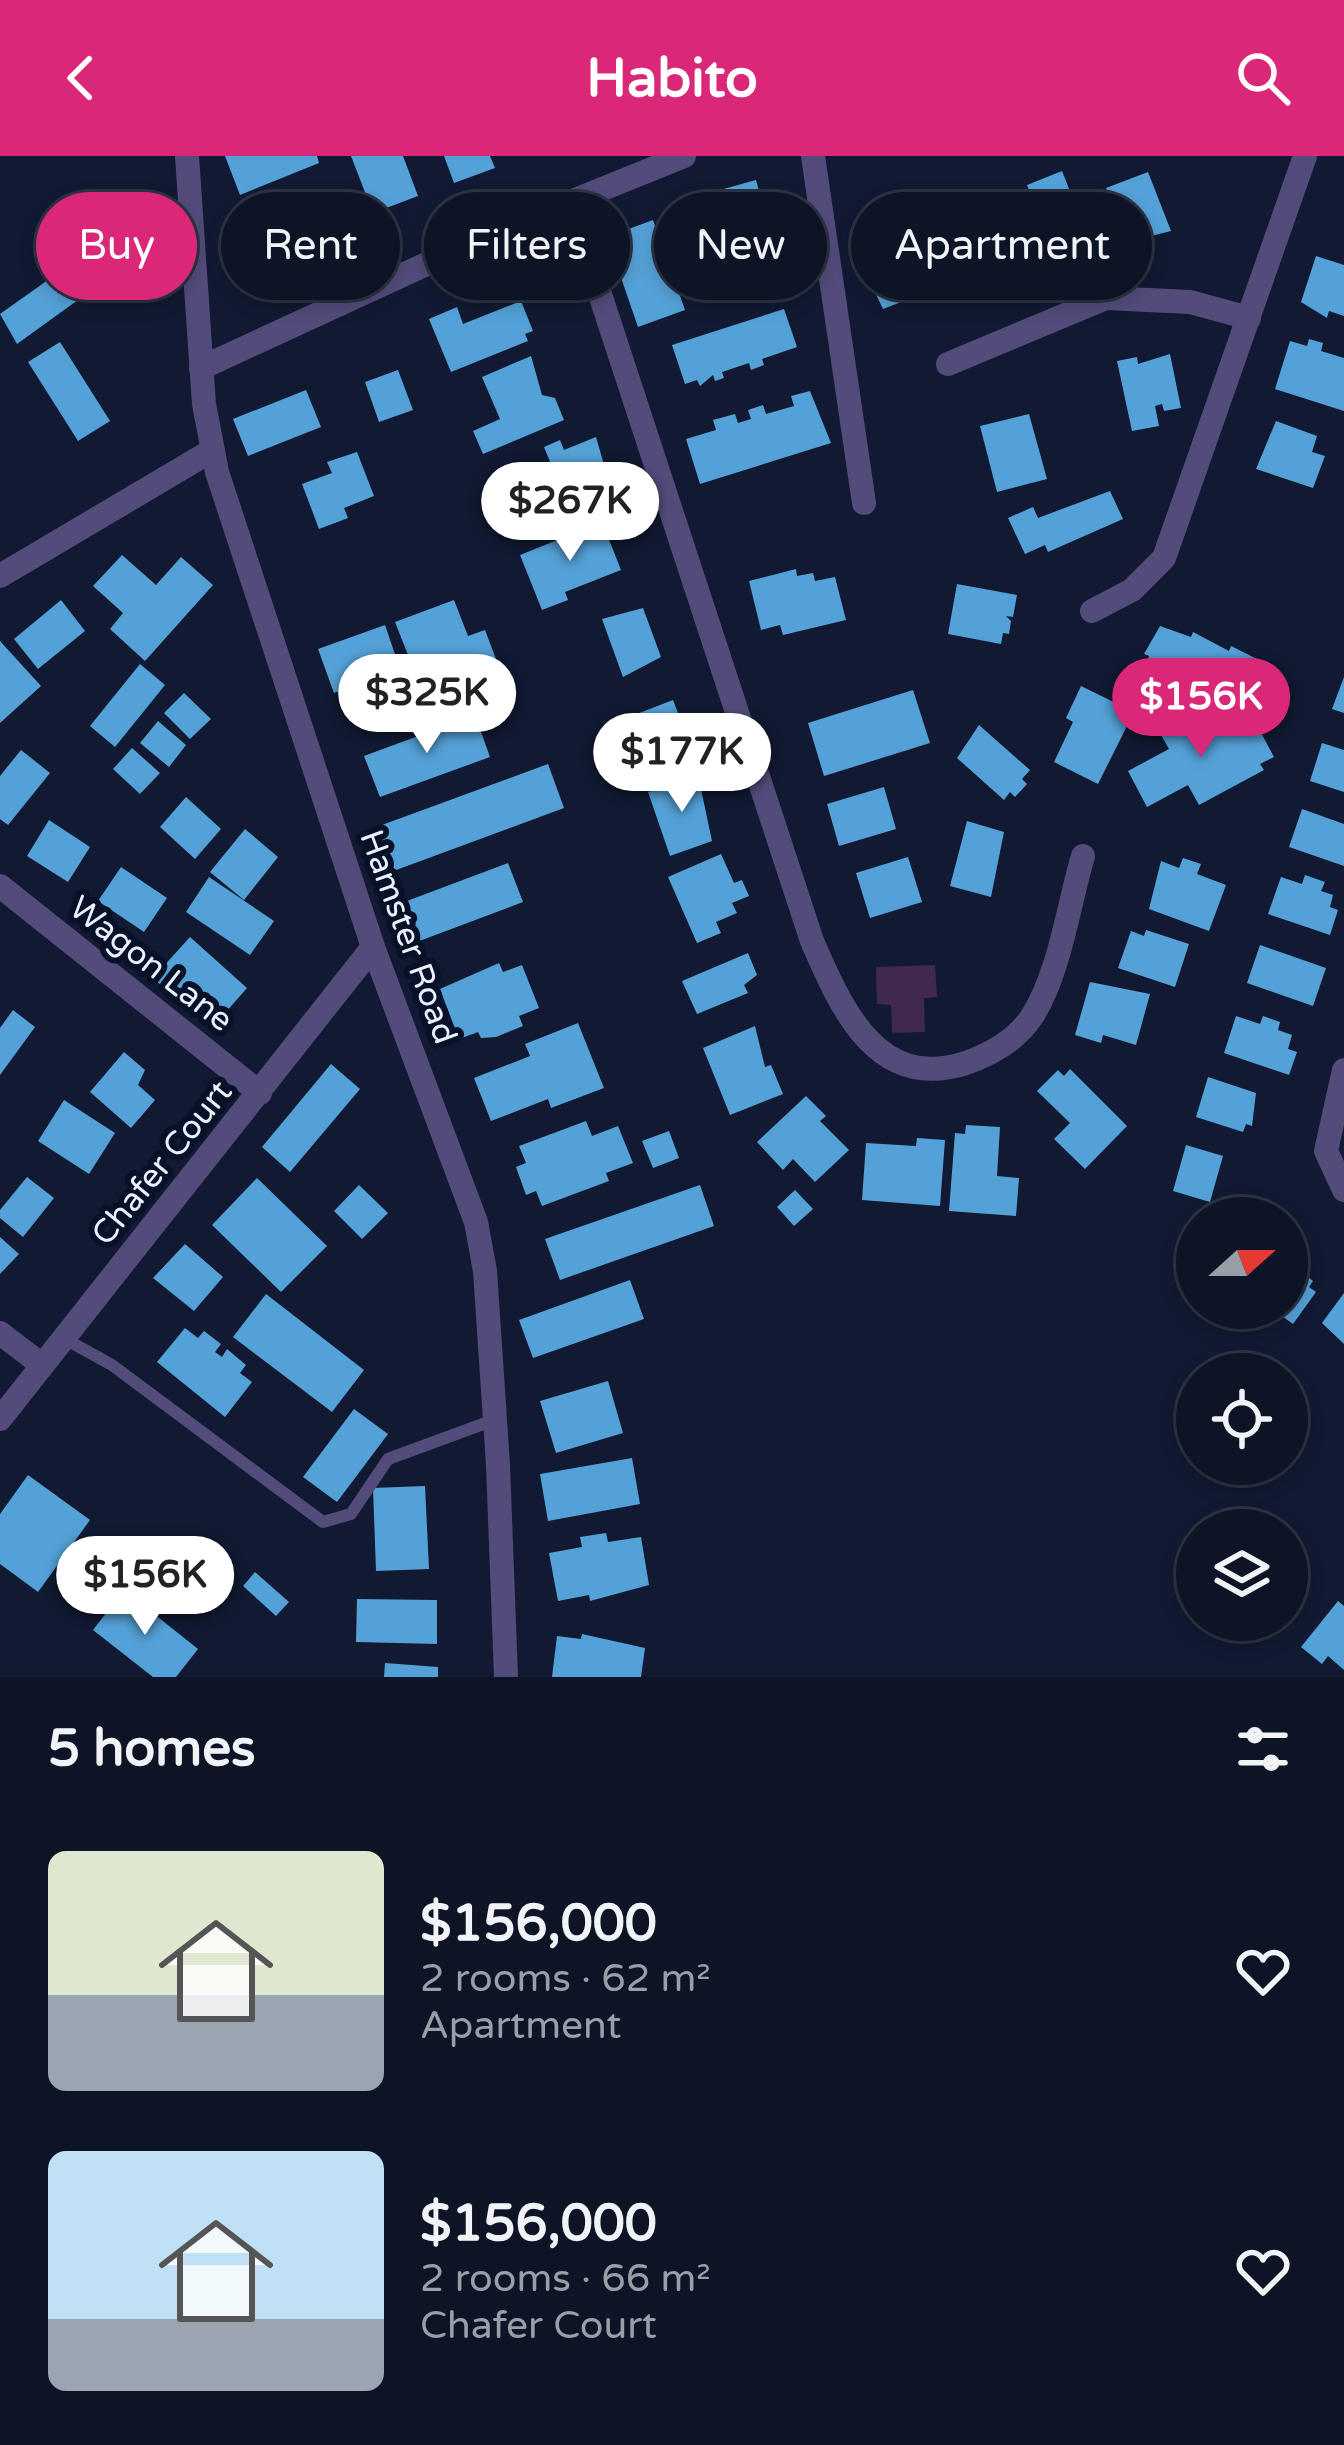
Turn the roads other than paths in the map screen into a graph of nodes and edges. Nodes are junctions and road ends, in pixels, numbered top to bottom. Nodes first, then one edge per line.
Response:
1 (187, 156) edge
2 (684, 156) edge
3 (813, 156) edge
4 (1305, 156) edge
5 (591, 192) edge
6 (424, 266) edge
7 (601, 300) edge
8 (1249, 318) junction
9 (949, 364) dead end
10 (201, 368) junction
11 (212, 451) junction
12 (864, 503) dead end
13 (0, 575) edge
14 (1092, 611) dead end
15 (1083, 856) dead end
16 (0, 886) edge
17 (373, 946) junction
18 (1344, 1070) edge
19 (260, 1093) junction
20 (1344, 1190) edge
21 (0, 1333) edge
22 (64, 1338) junction
23 (42, 1366) junction
24 (0, 1419) edge
25 (495, 1420) junction
26 (506, 1677) edge

1 - 10 street, Hamster Road
2 - 5 street
3 - 12 street
4 - 8 street
6 - 10 street
7 - 15 street
8 - 9 street
8 - 14 street
10 - 11 street, Hamster Road
11 - 13 street
11 - 17 street, Hamster Road
16 - 19 street, Wagon Lane
17 - 19 street, Chafer Court
17 - 25 street, Hamster Road
18 - 20 street
19 - 22 street, Chafer Court
21 - 23 street
22 - 23 street, Chafer Court
22 - 25 lane
23 - 24 street, Chafer Court
25 - 26 street, Hamster Road

